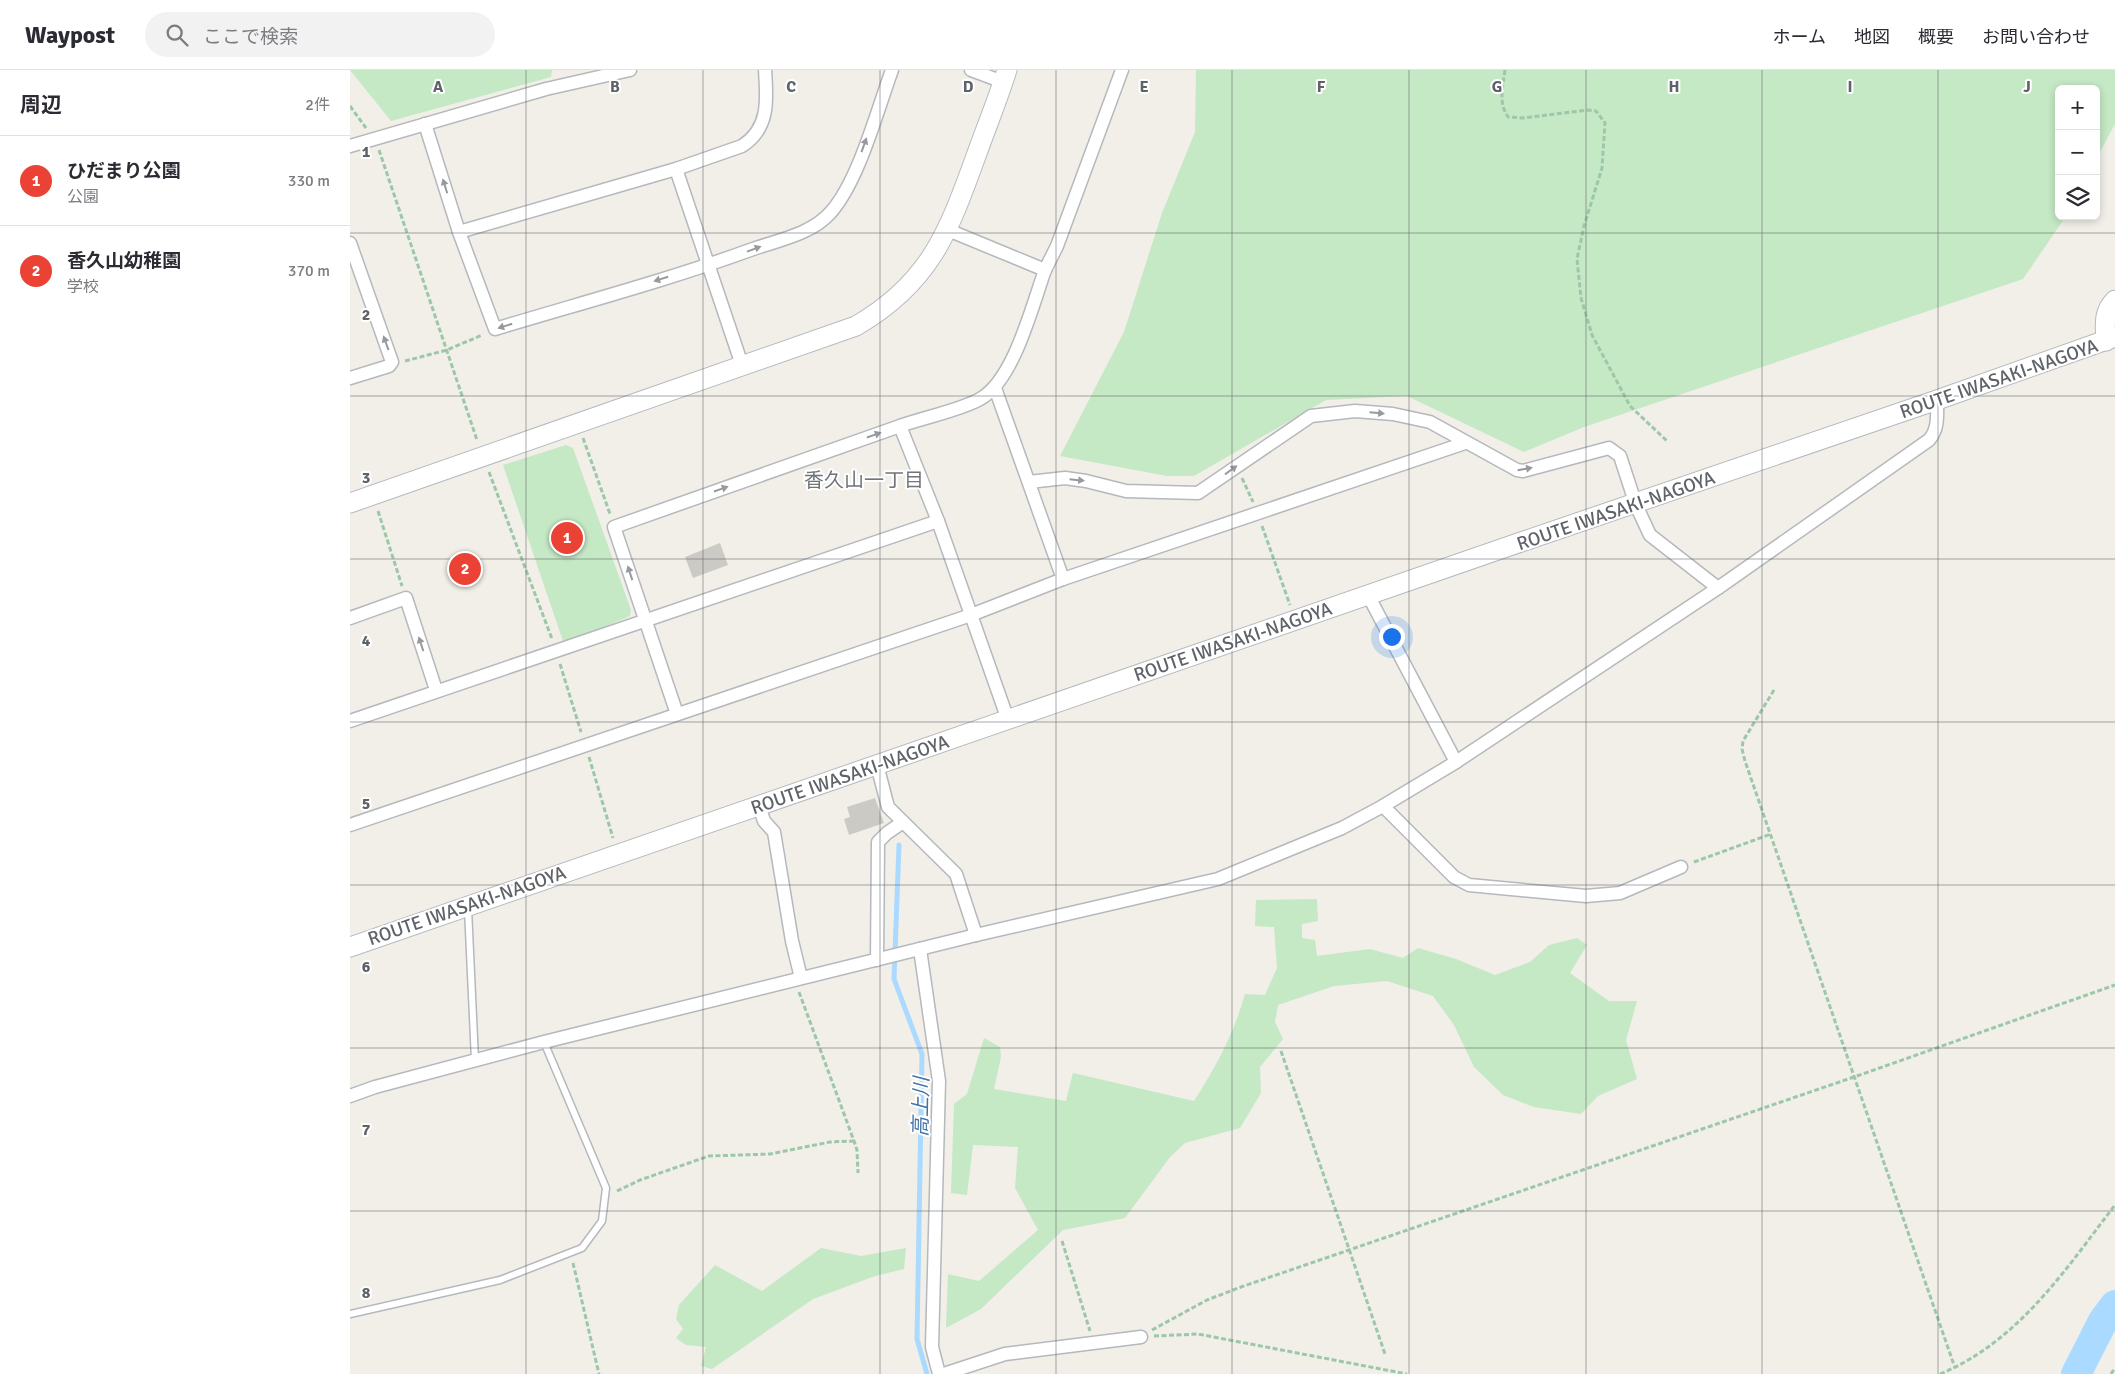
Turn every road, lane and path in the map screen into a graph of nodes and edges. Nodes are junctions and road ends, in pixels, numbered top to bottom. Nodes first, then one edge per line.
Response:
1 (630, 70) edge
2 (765, 70) edge
3 (892, 70) edge
4 (971, 70) edge
5 (1122, 70) edge
6 (1505, 70) edge
7 (1005, 76) edge
8 (350, 106) edge
9 (425, 124) junction
10 (375, 140) junction
11 (350, 146) edge
12 (676, 169) junction
13 (948, 230) junction
14 (459, 232) junction
15 (350, 243) edge
16 (353, 264) edge
17 (708, 266) junction
18 (1045, 270) junction
19 (2115, 300) edge
20 (495, 329) junction
21 (2110, 339) edge
22 (447, 350) junction
23 (392, 362) junction
24 (742, 365) junction
25 (350, 378) edge
26 (995, 388) junction
27 (1937, 400) junction
28 (579, 424) junction
29 (900, 426) junction
30 (1667, 442) dead end
31 (1465, 443) junction
32 (482, 456) junction
33 (1237, 465) junction
34 (1029, 482) junction
35 (373, 495) junction
36 (350, 503) edge
37 (1636, 505) junction
38 (1258, 514) junction
39 (938, 521) junction
40 (614, 527) junction
41 (1063, 579) junction
42 (1718, 588) junction
43 (1368, 595) junction
44 (406, 598) junction
45 (971, 615) junction
46 (350, 618) edge
47 (645, 620) junction
48 (1295, 620) junction
49 (556, 651) junction
50 (436, 690) junction
51 (1774, 690) dead end
52 (677, 714) junction
53 (1008, 720) junction
54 (350, 721) edge
55 (586, 747) junction
56 (1456, 762) junction
57 (876, 765) junction
58 (759, 806) junction
59 (1383, 806) junction
60 (904, 822) junction
61 (350, 825) edge
62 (1771, 834) junction
63 (618, 854) junction
64 (1681, 867) joint
65 (468, 906) junction
66 (976, 935) junction
67 (350, 947) edge
68 (920, 949) junction
69 (882, 958) junction
70 (798, 979) junction
71 (2115, 985) edge
72 (544, 1042) junction
73 (1281, 1051) dead end
74 (475, 1060) junction
75 (1854, 1077) junction
76 (350, 1096) edge
77 (854, 1140) junction
78 (858, 1173) dead end
79 (605, 1196) junction
80 (2115, 1205) edge
81 (1062, 1241) dead end
82 (1349, 1252) junction
83 (571, 1253) junction
84 (350, 1314) edge
85 (1141, 1337) junction
86 (1092, 1343) junction
87 (1385, 1354) dead end
88 (1955, 1368) junction
89 (2115, 1368) edge
90 (599, 1374) edge
91 (939, 1374) edge
92 (944, 1374) edge
93 (1407, 1374) edge
94 (1940, 1374) edge
95 (2111, 1374) edge

1 - 9 street
2 - 12 street
17 -> 3 street
4 - 7 street
5 - 18 street
6 - 30 path
7 - 13 main road
8 - 10 path
9 - 10 street
14 -> 9 street
10 - 11 street
10 - 22 path
12 - 14 street
12 - 17 street
13 - 18 street
13 - 24 main road
14 - 20 street
15 - 16 street
23 -> 16 street
17 -> 20 street
17 - 24 street
18 - 26 street
19 - 21 main road
20 - 22 path
21 - 27 main road, ROUTE IWASAKI-NAGOYA
22 - 23 path
22 - 32 path
23 - 25 street
24 - 28 main road
26 - 29 street
26 - 34 street
27 - 37 main road, ROUTE IWASAKI-NAGOYA
27 - 42 street
28 - 32 main road
28 - 40 path
29 - 39 street
40 -> 29 street
33 -> 31 street
31 -> 37 street
31 - 38 street
32 - 35 main road
32 - 49 path
34 -> 33 street
33 - 38 path
34 - 41 street
35 - 36 main road
35 - 44 path
37 - 42 street
37 - 43 main road, ROUTE IWASAKI-NAGOYA
38 - 41 street
38 - 48 path
39 - 45 street
39 - 47 street
47 -> 40 street
41 - 45 street
42 - 56 street
43 - 48 main road, ROUTE IWASAKI-NAGOYA
43 - 56 street
44 - 46 street
50 -> 44 street
45 - 52 street
45 - 53 street
47 - 49 street
47 - 52 street
48 - 53 main road, ROUTE IWASAKI-NAGOYA
49 - 50 street
49 - 55 path
50 - 54 street
51 - 62 path
52 - 55 street
53 - 57 main road, ROUTE IWASAKI-NAGOYA
55 - 61 street
55 - 63 path
56 - 59 street
57 - 58 main road, ROUTE IWASAKI-NAGOYA
57 - 60 street
58 - 63 main road, ROUTE IWASAKI-NAGOYA
58 - 70 street
59 - 64 street
59 - 66 street
60 - 66 street
60 - 69 street
62 - 64 path
62 - 75 path
63 - 65 main road, ROUTE IWASAKI-NAGOYA
65 - 67 main road, ROUTE IWASAKI-NAGOYA
65 - 74 lane
66 - 68 street
68 - 69 street
68 - 91 street
69 - 70 street
70 - 72 street
70 - 77 path
71 - 75 path
72 - 74 street
72 - 79 lane
73 - 82 path
74 - 76 street
75 - 82 path
75 - 88 path
77 - 78 path
77 - 79 path
79 - 83 lane
80 - 88 path
81 - 86 path
82 - 85 path
82 - 87 path
83 - 84 lane
83 - 90 path
85 - 86 street
85 - 93 path
86 - 92 street
88 - 94 path
89 - 95 path

